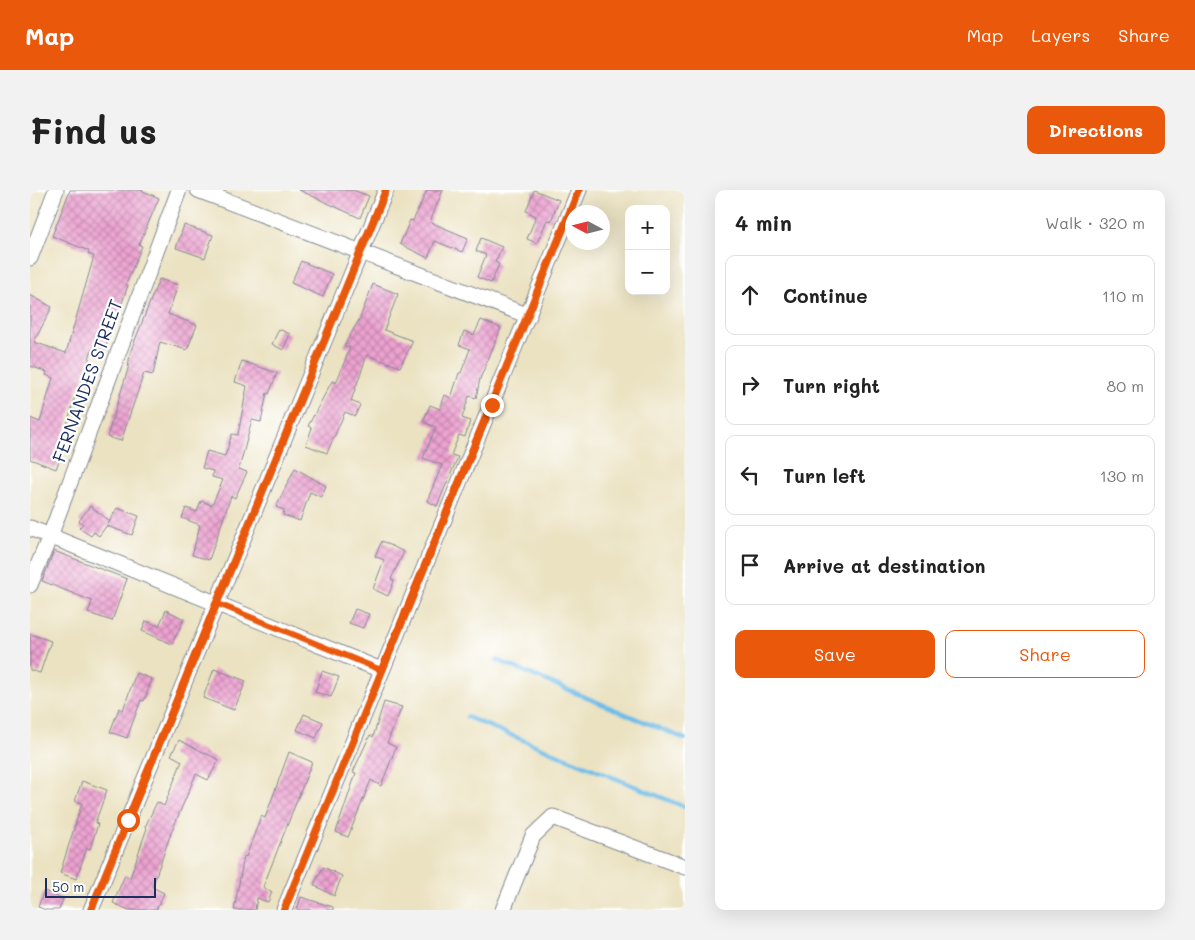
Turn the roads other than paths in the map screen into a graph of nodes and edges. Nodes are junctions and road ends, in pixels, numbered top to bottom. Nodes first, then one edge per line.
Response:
1 (56, 190) edge
2 (178, 190) edge
3 (198, 190) edge
4 (386, 190) edge
5 (579, 190) edge
6 (361, 252) junction
7 (30, 258) edge
8 (529, 316) junction
9 (30, 528) edge
10 (50, 536) junction
11 (30, 585) edge
12 (216, 603) junction
13 (381, 670) junction
14 (685, 866) edge
15 (91, 910) edge
16 (284, 910) edge
17 (503, 910) edge

1 - 7 street
2 - 10 street, FERNANDES STREET
3 - 6 street
4 - 6 street
5 - 8 street
6 - 8 street
6 - 12 street
8 - 13 street
9 - 10 street
10 - 11 street, FERNANDES STREET
10 - 12 street
12 - 13 street
12 - 15 street
13 - 16 street
14 - 17 street

